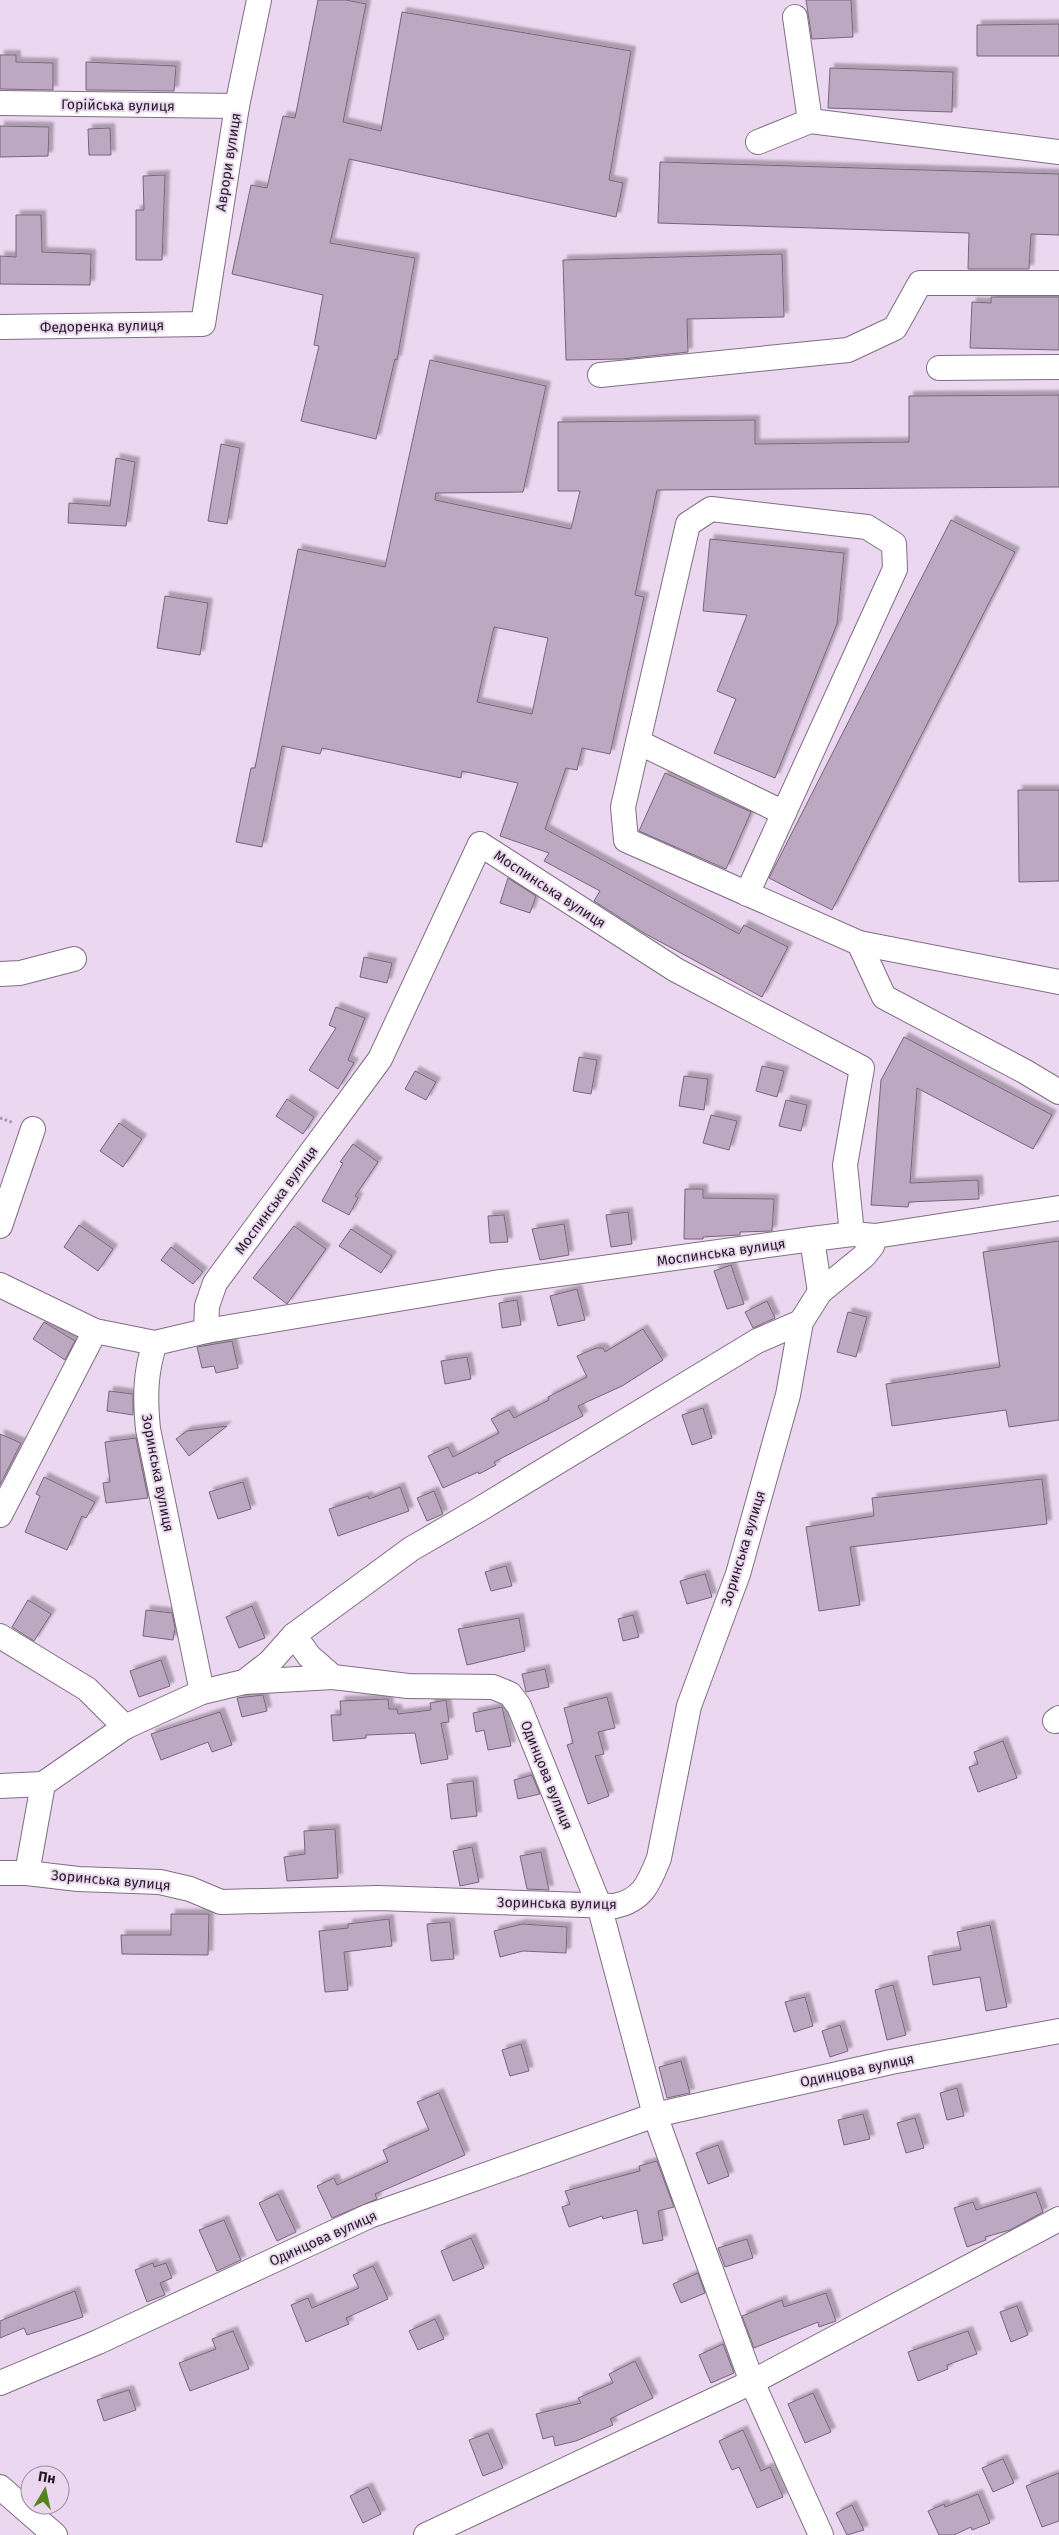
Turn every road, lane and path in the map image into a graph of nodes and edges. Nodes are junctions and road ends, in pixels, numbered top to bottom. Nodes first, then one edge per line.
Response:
1 (259, 0) edge
2 (795, 17) dead end
3 (0, 103) edge
4 (237, 106) junction
5 (810, 120) junction
6 (758, 142) dead end
7 (1059, 152) edge
8 (1059, 283) edge
9 (203, 324) joint
10 (0, 328) edge
11 (1059, 367) edge
12 (939, 368) dead end
13 (600, 375) dead end
14 (638, 742) junction
15 (784, 813) junction
16 (748, 894) junction
17 (859, 944) junction
18 (74, 958) dead end
19 (0, 974) edge
20 (1059, 982) edge
21 (1059, 1092) edge
22 (33, 1129) dead end
23 (1059, 1208) edge
24 (0, 1226) edge
25 (863, 1235) junction
26 (812, 1239) junction
27 (0, 1285) edge
28 (820, 1292) junction
29 (801, 1322) junction
30 (95, 1330) junction
31 (206, 1331) junction
32 (155, 1343) junction
33 (0, 1515) edge
34 (294, 1635) junction
35 (0, 1636) edge
36 (333, 1678) junction
37 (244, 1682) junction
38 (202, 1692) junction
39 (125, 1727) junction
40 (43, 1784) junction
41 (0, 1786) edge
42 (0, 1873) edge
43 (27, 1873) junction
44 (599, 1904) junction
45 (1059, 2031) edge
46 (656, 2115) junction
47 (1059, 2219) edge
48 (752, 2382) junction
49 (0, 2383) edge
50 (0, 2487) edge
51 (55, 2535) edge
52 (426, 2535) edge
53 (820, 2535) edge

1 - 4 street, Аврори вулиця
2 - 5 street
3 - 4 street, Горійська вулиця
4 - 9 street, Аврори вулиця
5 - 6 street
5 - 7 street
8 - 13 street
9 - 10 street, Федоренка вулиця
11 - 12 street
14 - 15 street
14 - 15 street
14 - 16 street
15 - 16 street
16 - 17 street
17 - 20 street
17 - 21 street
18 - 19 street
22 - 24 street
23 - 25 street, Моспинська вулиця
25 - 26 street, Моспинська вулиця
25 - 28 street, Зоринська вулиця
25 - 31 street, Моспинська вулиця
26 - 28 street
26 - 31 street, Моспинська вулиця
27 - 30 street, Моспинська вулиця
28 - 29 street, Зоринська вулиця
29 - 34 street
29 - 44 street, Зоринська вулиця
30 - 32 street, Моспинська вулиця
30 - 33 street
31 - 32 street, Моспинська вулиця
32 - 38 street, Зоринська вулиця
34 - 36 street
34 - 37 street
35 - 39 street
36 - 37 street, Одинцова вулиця
36 - 44 street, Одинцова вулиця
37 - 38 street
38 - 39 street
39 - 40 street
40 - 41 street
40 - 43 street
42 - 43 street, Зоринська вулиця
43 - 44 street, Зоринська вулиця
44 - 46 street, Одинцова вулиця
45 - 46 street, Одинцова вулиця
46 - 48 street, Одинцова вулиця
46 - 49 street, Одинцова вулиця
47 - 48 street
48 - 52 street
48 - 53 street, Одинцова вулиця
50 - 51 street

